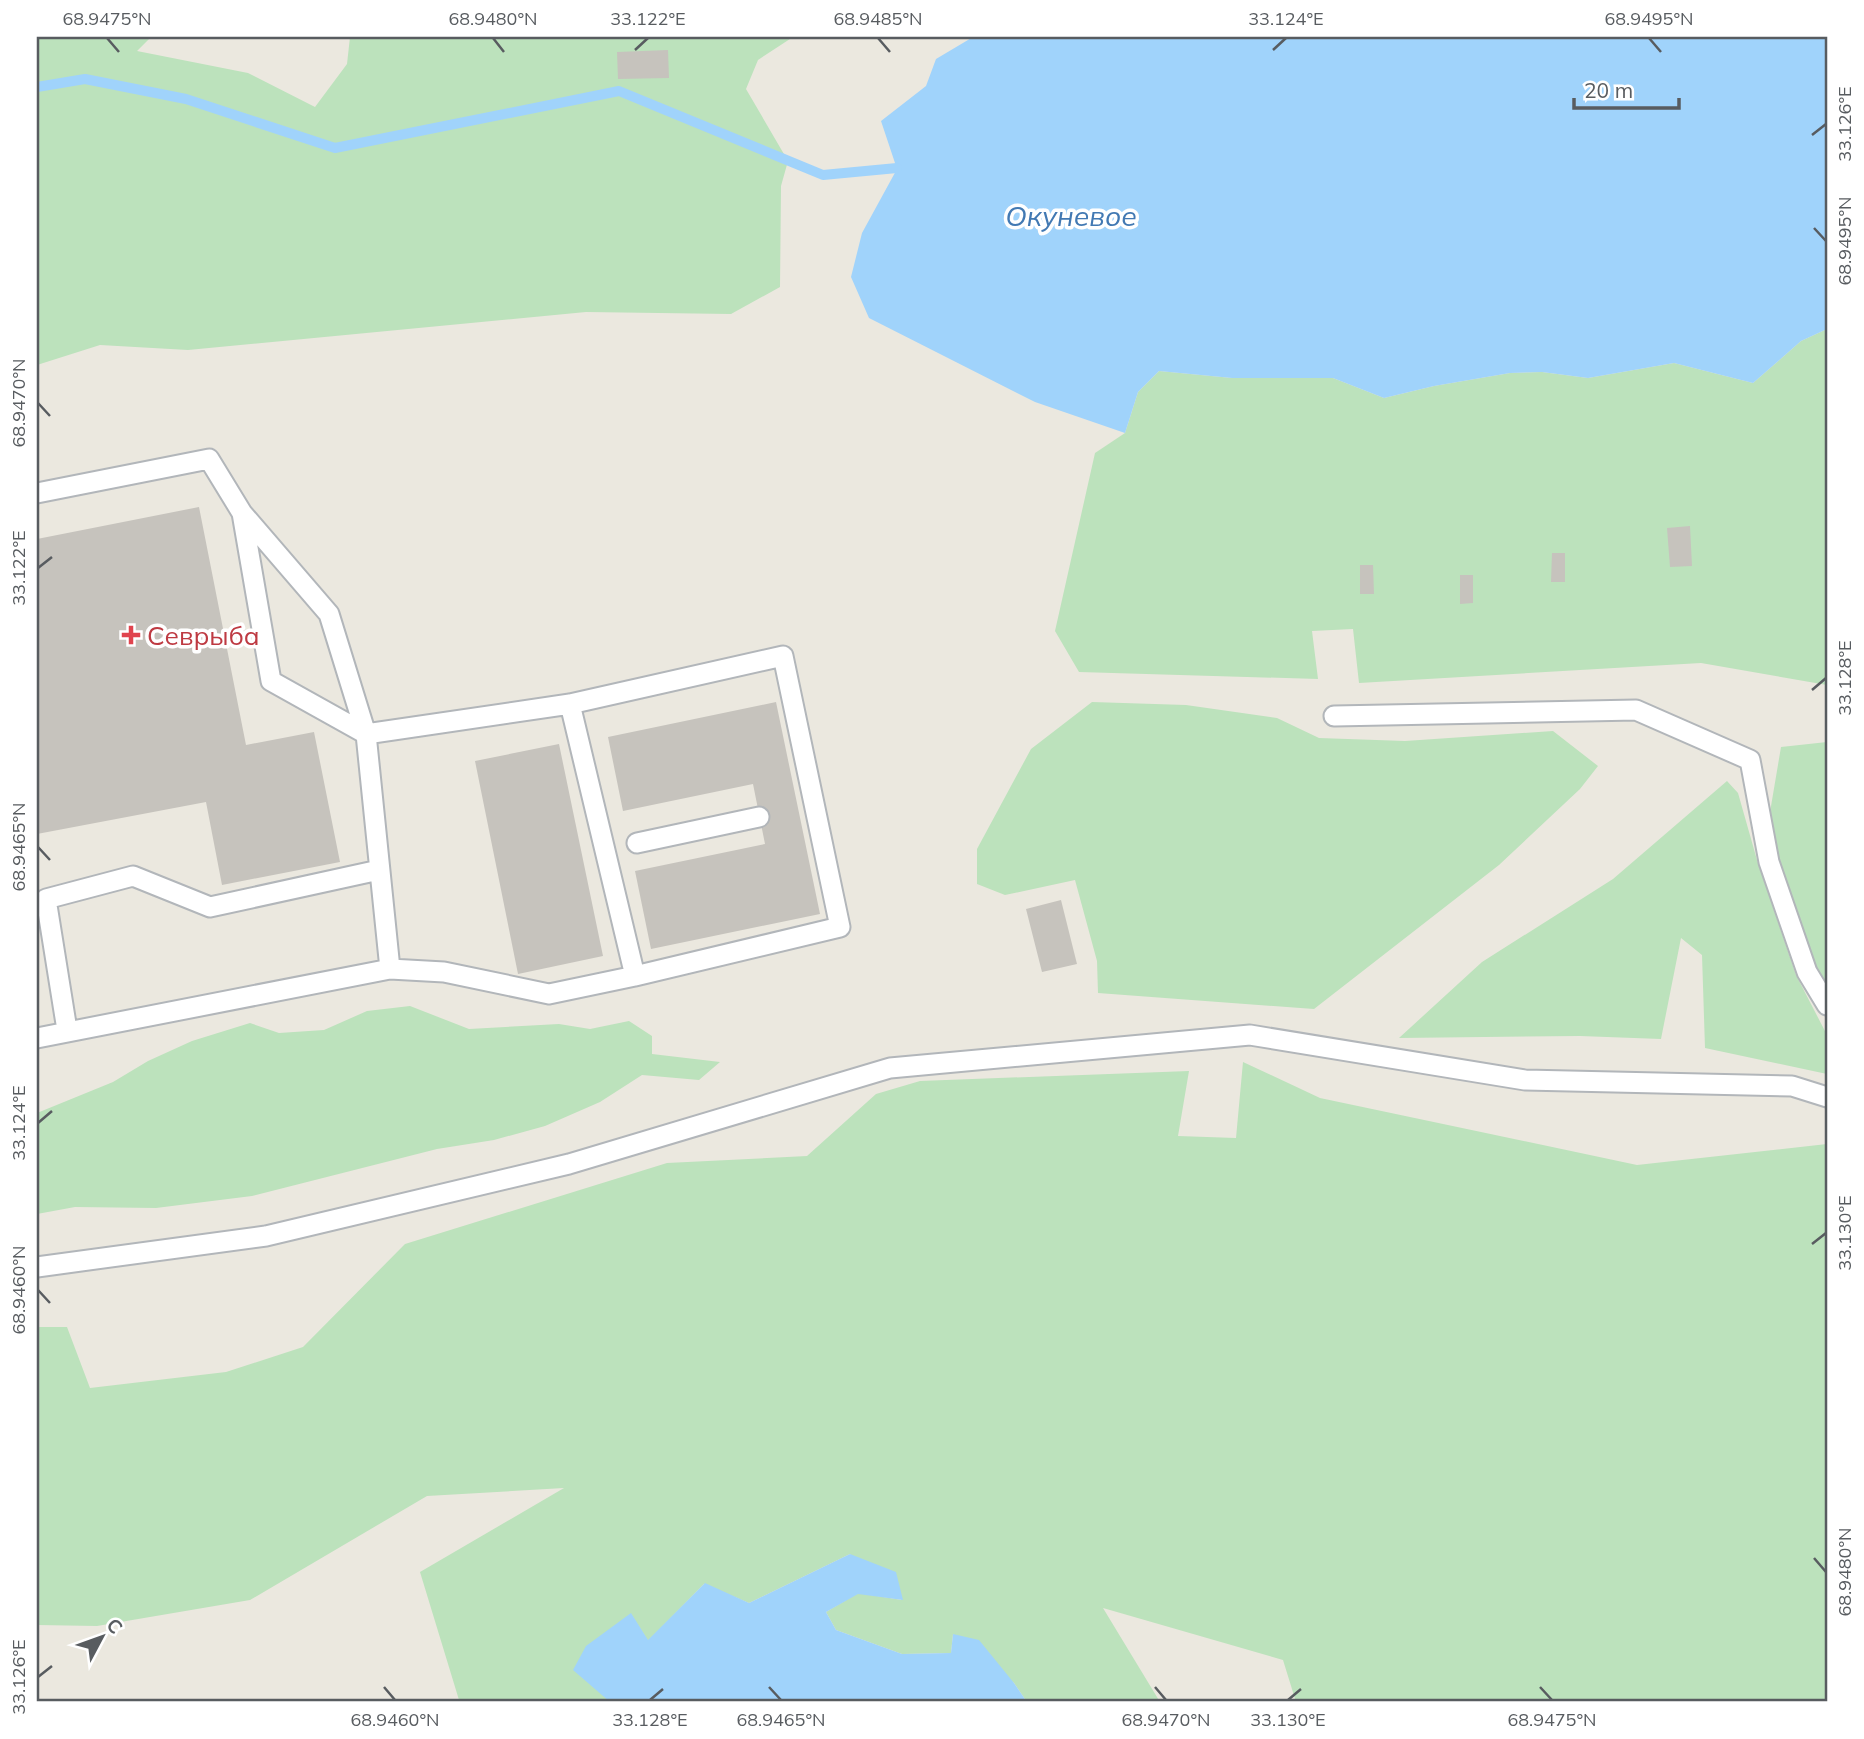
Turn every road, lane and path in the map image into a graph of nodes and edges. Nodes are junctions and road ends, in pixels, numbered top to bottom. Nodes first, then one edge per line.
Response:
1 (37, 493) edge
2 (242, 513) junction
3 (570, 704) junction
4 (1334, 716) dead end
5 (366, 734) junction
6 (760, 817) dead end
7 (637, 843) dead end
8 (379, 870) junction
9 (390, 969) junction
10 (635, 976) junction
11 (1827, 1005) edge
12 (67, 1030) junction
13 (37, 1038) edge
14 (1827, 1097) edge
15 (37, 1266) edge

1 - 2 lane
2 - 5 lane
2 - 5 lane
3 - 5 lane
3 - 10 lane
3 - 10 lane
4 - 11 lane
5 - 8 lane
6 - 7 lane
8 - 9 lane
8 - 12 lane
9 - 10 lane
9 - 12 lane
12 - 13 lane
14 - 15 lane

